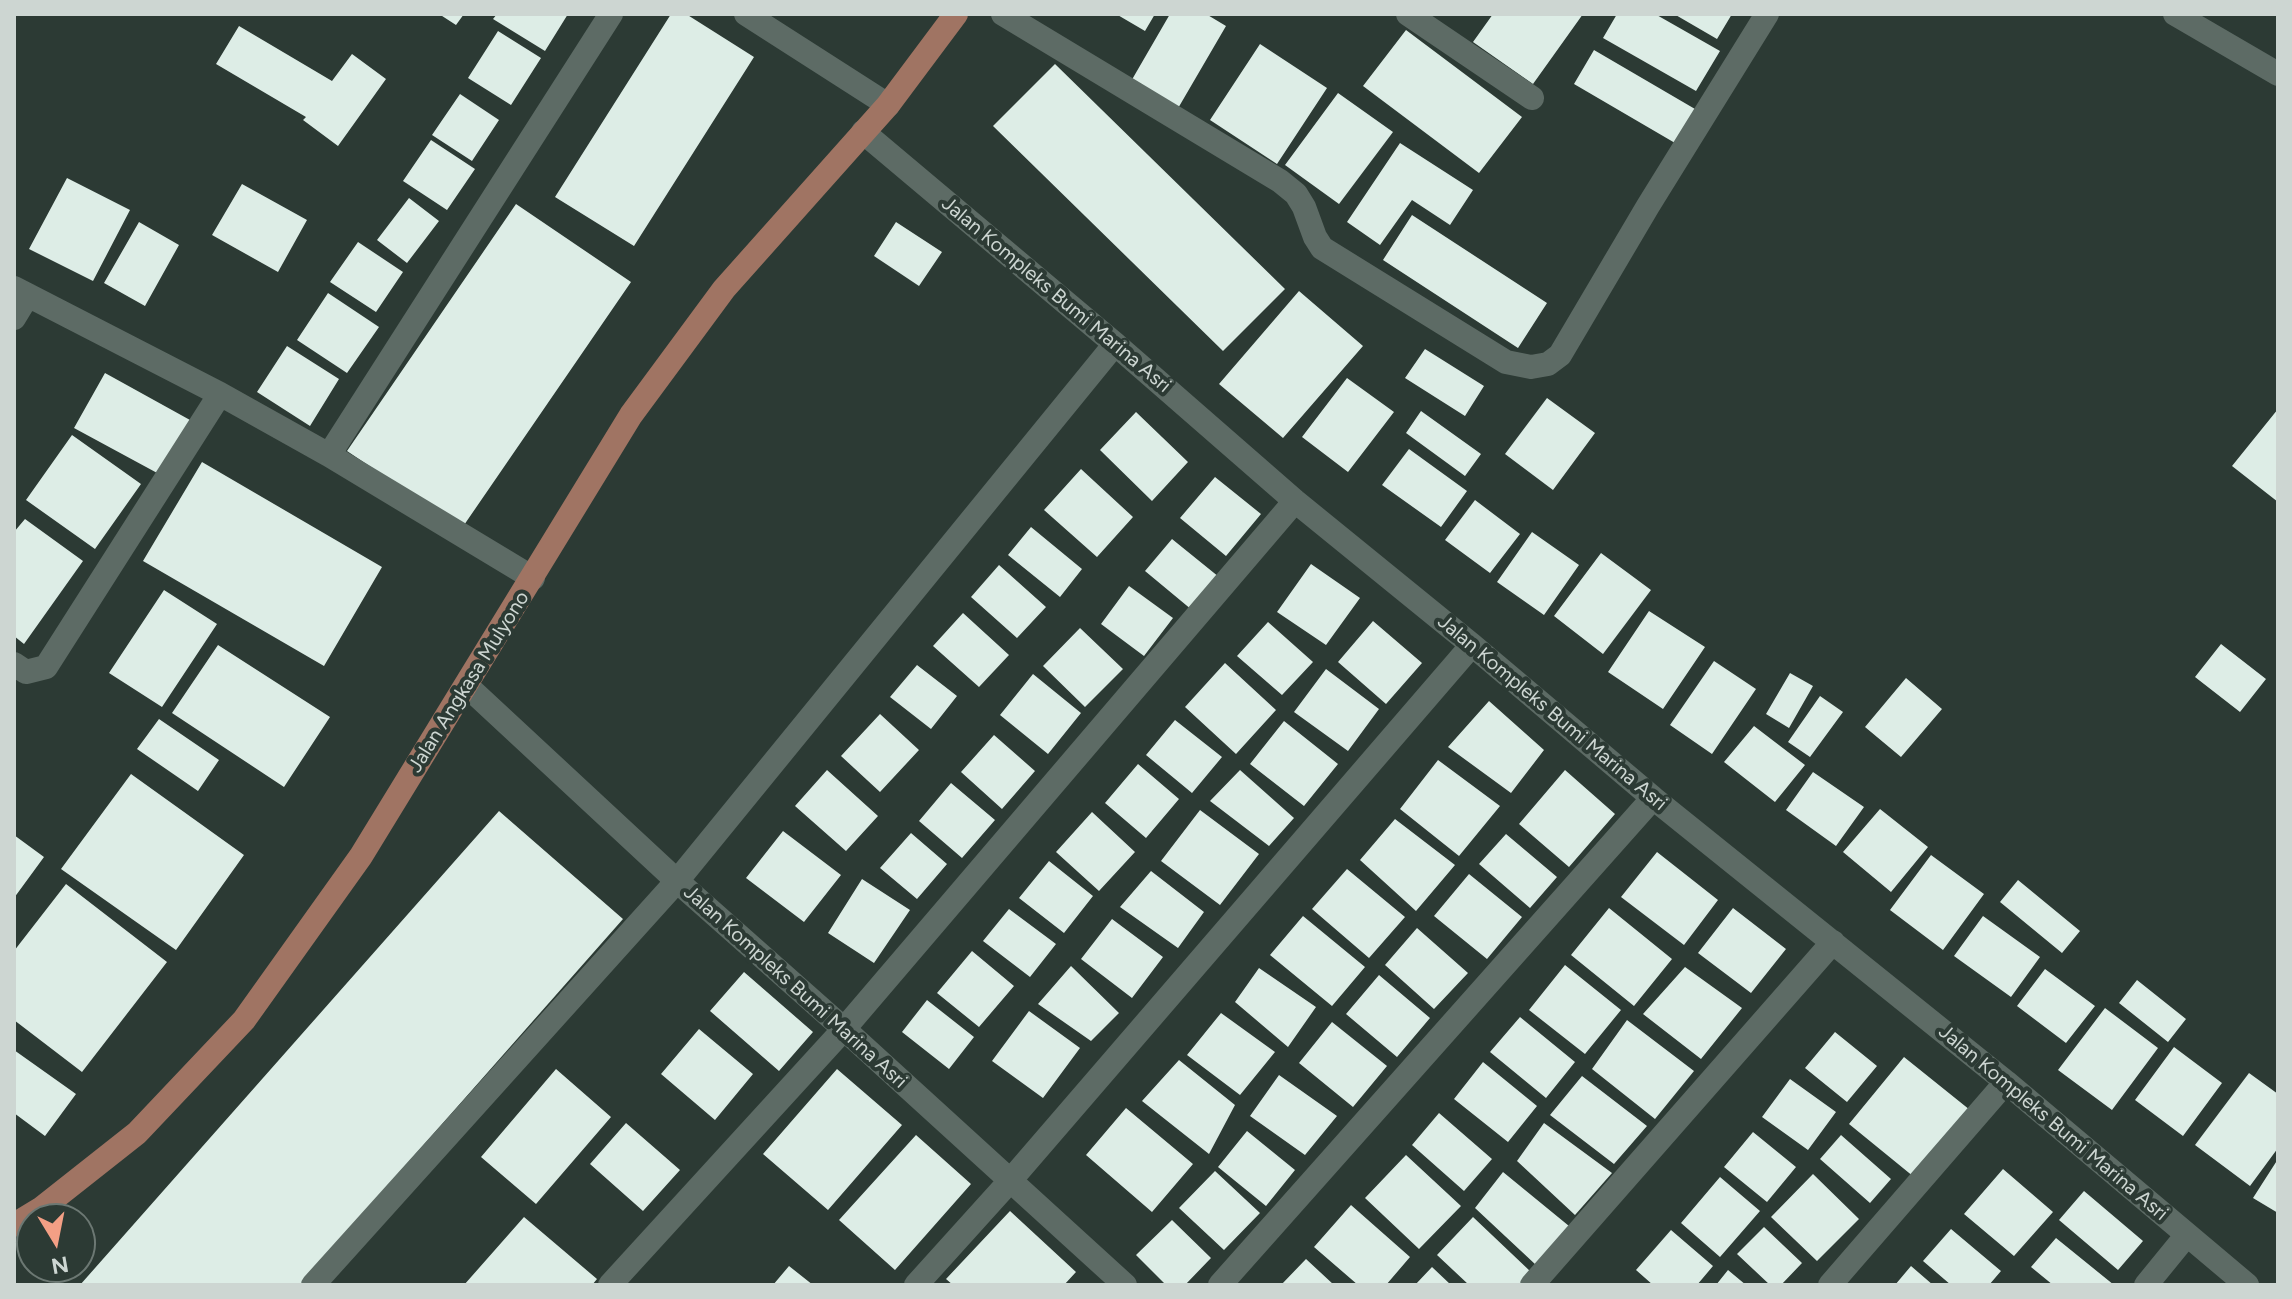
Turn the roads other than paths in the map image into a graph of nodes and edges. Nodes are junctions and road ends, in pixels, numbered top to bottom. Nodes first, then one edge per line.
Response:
1 (611, 14) edge
2 (746, 14) edge
3 (956, 14) edge
4 (1003, 14) edge
5 (1408, 14) edge
6 (1767, 14) edge
7 (2175, 14) edge
8 (2278, 74) edge
9 (1532, 98) dead end
10 (888, 105) junction
11 (863, 132) junction
12 (21, 292) edge
13 (14, 318) edge
14 (1115, 344) junction
15 (220, 394) junction
16 (329, 455) junction
17 (1295, 501) junction
18 (533, 578) junction
19 (1472, 645) junction
20 (14, 664) edge
21 (467, 686) junction
22 (1653, 798) junction
23 (677, 881) junction
24 (1833, 942) junction
25 (844, 1029) junction
26 (2006, 1082) junction
27 (1009, 1182) junction
28 (14, 1225) edge
29 (2186, 1236) junction
30 (313, 1285) edge
31 (610, 1285) edge
32 (916, 1285) edge
33 (1125, 1285) edge
34 (1220, 1285) edge
35 (1532, 1285) edge
36 (1830, 1285) edge
37 (2146, 1285) edge
38 (2247, 1285) edge

1 - 16 street
2 - 10 street
3 - 10 main road, Jalan Angkasa Mulyono
4 - 6 street
5 - 9 street
7 - 8 street
10 - 11 main road, Jalan Angkasa Mulyono
11 - 14 street, Jalan Kompleks Bumi Marina Asri
11 - 18 main road, Jalan Angkasa Mulyono
12 - 13 street
12 - 15 street
14 - 17 street, Jalan Kompleks Bumi Marina Asri
14 - 23 street
15 - 16 street
15 - 20 street
16 - 18 street
17 - 19 street, Jalan Kompleks Bumi Marina Asri
17 - 25 street
18 - 21 main road, Jalan Angkasa Mulyono
19 - 22 street, Jalan Kompleks Bumi Marina Asri
19 - 27 street
21 - 23 street, Jalan Kompleks Bumi Marina Asri
21 - 28 main road, Jalan Angkasa Mulyono
22 - 24 street, Jalan Kompleks Bumi Marina Asri
22 - 34 street
23 - 25 street, Jalan Kompleks Bumi Marina Asri
23 - 30 street
24 - 26 street, Jalan Kompleks Bumi Marina Asri
24 - 35 street
25 - 27 street, Jalan Kompleks Bumi Marina Asri
25 - 31 street
26 - 29 street, Jalan Kompleks Bumi Marina Asri
26 - 36 street
27 - 32 street
27 - 33 street, Jalan Kompleks Bumi Marina Asri
29 - 37 street
29 - 38 street, Jalan Kompleks Bumi Marina Asri

